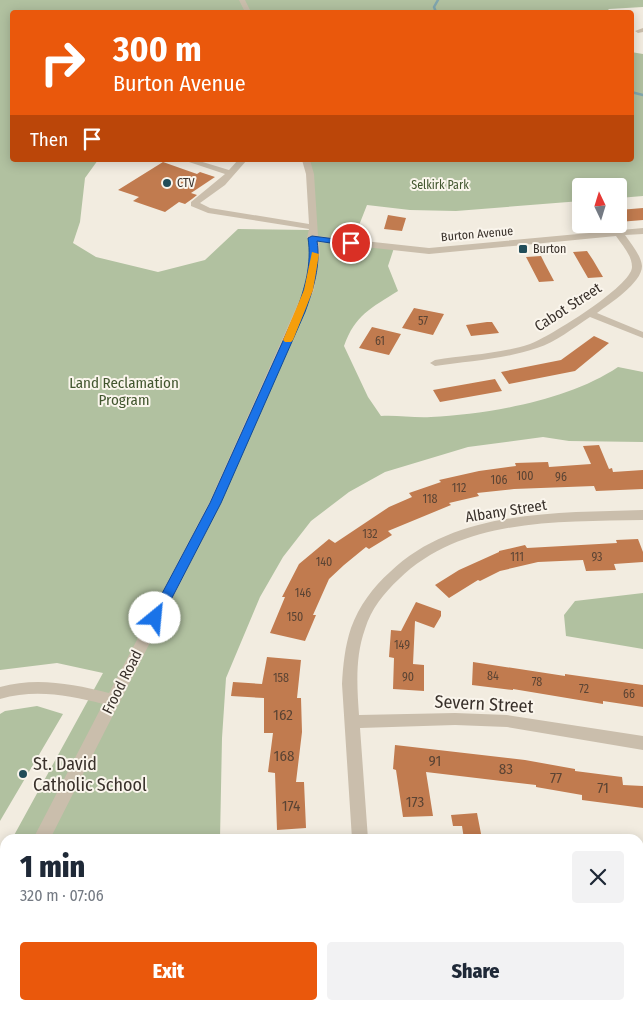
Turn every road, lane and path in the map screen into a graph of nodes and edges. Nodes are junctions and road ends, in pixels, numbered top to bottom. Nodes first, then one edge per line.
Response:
1 (194, 162) edge
2 (241, 162) edge
3 (307, 162) edge
4 (231, 173) junction
5 (312, 227) junction
6 (643, 231) edge
7 (627, 232) edge
8 (619, 233) joint
9 (312, 238) junction
10 (589, 313) junction
11 (643, 335) edge
12 (435, 363) dead end
13 (643, 515) edge
14 (0, 693) edge
15 (112, 700) junction
16 (352, 722) junction
17 (643, 744) edge
18 (44, 834) edge
19 (360, 834) edge

1 - 4 street
2 - 4 street
3 - 5 street, Frood Road
4 - 5 street
5 - 9 street, Frood Road
6 - 7 street, Burton Avenue
8 - 9 street, Burton Avenue
8 - 10 street, Cabot Street
9 - 15 street, Frood Road
10 - 11 street
10 - 12 street, Cabot Street
13 - 16 street, Albany Street
14 - 15 street
15 - 18 street, Frood Road
16 - 17 street, Severn Street
16 - 19 street, Albany Street

